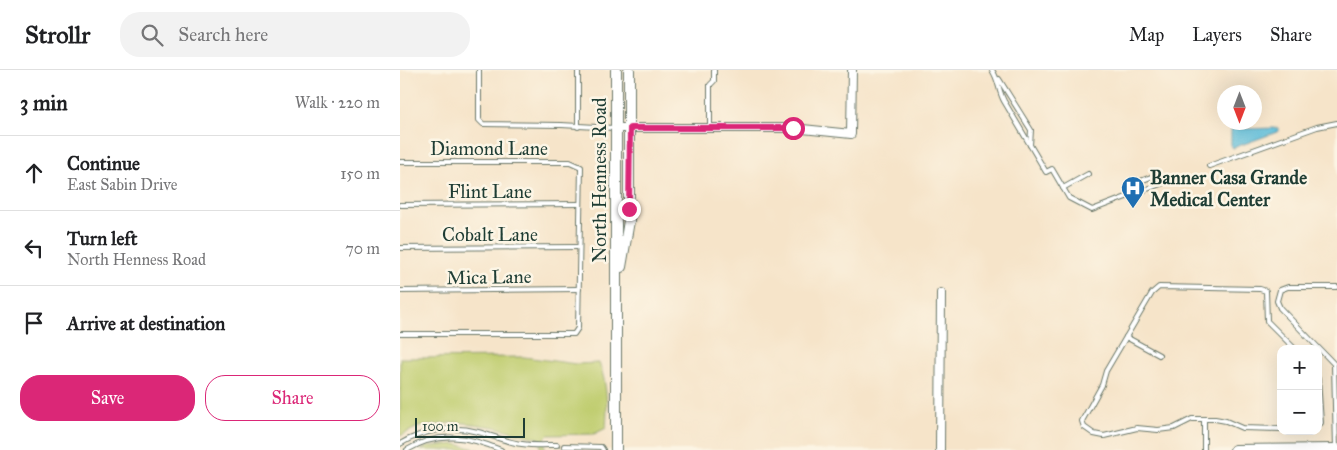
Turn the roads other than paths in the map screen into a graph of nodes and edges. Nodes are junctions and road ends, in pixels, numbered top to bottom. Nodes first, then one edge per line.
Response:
1 (478, 70) edge
2 (578, 70) edge
3 (616, 70) edge
4 (629, 70) edge
5 (714, 70) edge
6 (852, 70) edge
7 (992, 70) edge
8 (998, 78) junction
9 (1337, 123) edge
10 (578, 127) junction
11 (616, 128) junction
12 (630, 128) junction
13 (710, 128) junction
14 (1030, 145) junction
15 (400, 162) edge
16 (1208, 166) dead end
17 (1088, 174) dead end
18 (1180, 177) dead end
19 (1171, 181) junction
20 (1063, 188) junction
21 (1130, 196) junction
22 (580, 204) junction
23 (400, 205) edge
24 (579, 247) junction
25 (400, 248) edge
26 (1337, 287) edge
27 (579, 289) junction
28 (617, 290) junction
29 (400, 291) edge
30 (941, 293) dead end
31 (400, 334) edge
32 (1126, 337) junction
33 (1291, 345) edge
34 (1159, 355) dead end
35 (1204, 420) junction
36 (1336, 428) edge
37 (1277, 429) edge
38 (400, 444) edge
39 (557, 445) dead end
40 (564, 446) dead end
41 (543, 448) edge
42 (1336, 449) edge
43 (407, 450) edge
44 (501, 450) edge
45 (603, 450) edge
46 (616, 450) edge
47 (940, 450) edge
48 (1204, 450) edge
49 (1235, 450) edge

1 - 10 lane
2 - 10 lane
3 - 11 street, North Henness Road
4 - 12 street, North Henness Road
5 - 13 lane
6 - 13 street
7 - 8 lane
8 - 14 lane
8 - 14 lane
9 - 16 lane
10 - 11 lane
11 - 12 street
11 - 28 street, North Henness Road
12 - 13 street
12 - 28 street, North Henness Road
14 - 20 lane
15 - 22 lane, Diamond Lane
17 - 20 lane
18 - 19 lane
19 - 21 lane
19 - 21 lane
20 - 21 lane
22 - 23 lane, Flint Lane
22 - 24 lane
24 - 25 lane, Cobalt Lane
24 - 27 lane
26 - 36 lane
27 - 29 lane, Mica Lane
27 - 31 lane
28 - 46 street, North Henness Road
30 - 47 street
32 - 33 lane
32 - 34 lane
32 - 35 lane
35 - 37 lane
35 - 48 lane
36 - 42 lane
38 - 41 lane
39 - 41 lane
40 - 45 lane
42 - 49 street
43 - 44 lane

